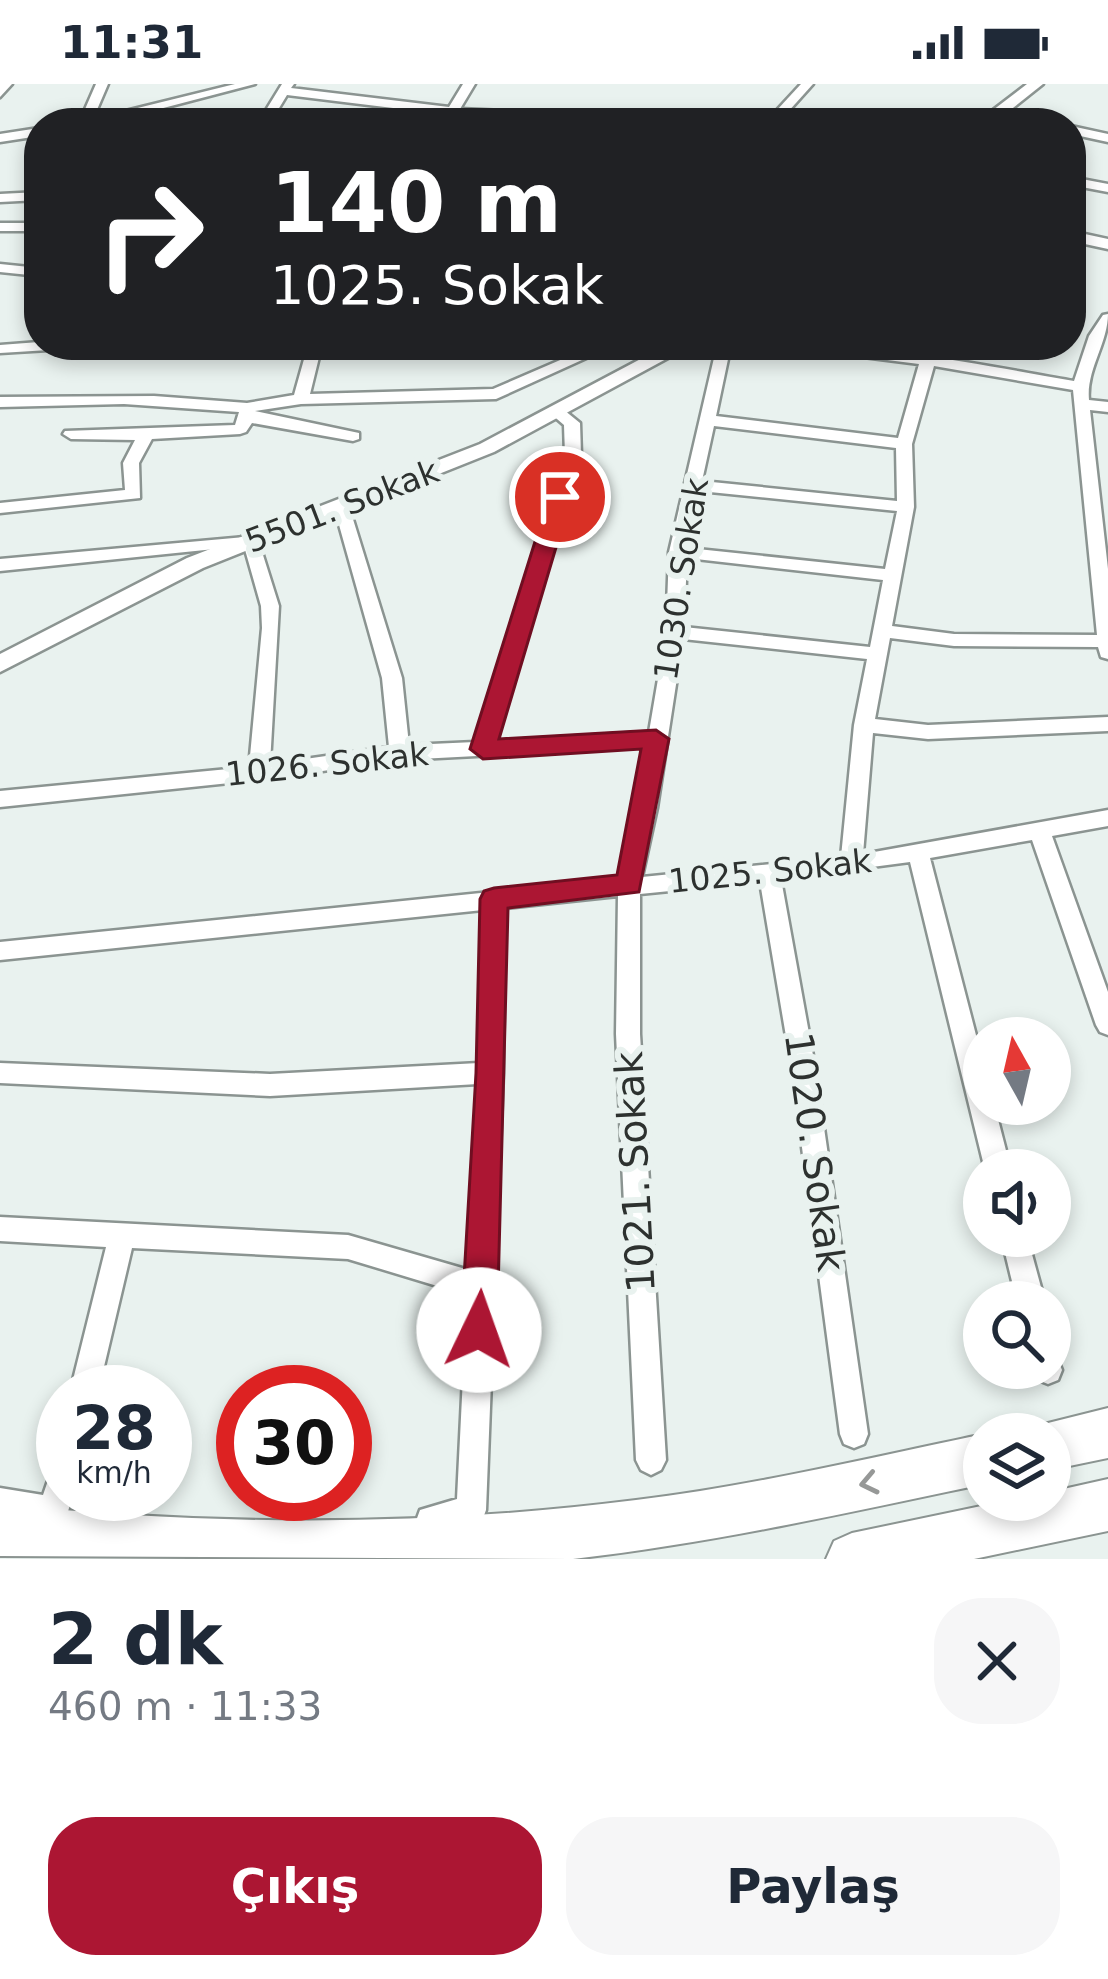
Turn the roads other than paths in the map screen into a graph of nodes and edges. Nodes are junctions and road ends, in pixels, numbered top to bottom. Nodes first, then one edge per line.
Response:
1 (5, 84) edge
2 (249, 84) edge
3 (807, 84) edge
4 (1036, 84) edge
5 (286, 87) edge
6 (0, 93) edge
7 (151, 108) edge
8 (425, 108) edge
9 (785, 108) edge
10 (1004, 108) edge
11 (1108, 122) edge
12 (1102, 136) edge
13 (1108, 318) edge
14 (1100, 358) edge
15 (311, 360) edge
16 (574, 360) edge
17 (655, 360) edge
18 (720, 360) edge
19 (928, 360) joint
20 (1082, 395) junction
21 (302, 399) junction
22 (0, 402) edge
23 (1108, 407) edge
24 (247, 412) junction
25 (558, 413) junction
26 (706, 420) junction
27 (71, 434) dead end
28 (146, 435) junction
29 (353, 436) dead end
30 (904, 444) junction
31 (1099, 480) edge
32 (695, 485) junction
33 (341, 507) junction
34 (906, 507) junction
35 (0, 508) edge
36 (251, 540) junction
37 (678, 552) junction
38 (0, 565) edge
39 (891, 575) junction
40 (881, 631) junction
41 (675, 632) junction
42 (1107, 647) edge
43 (875, 654) junction
44 (0, 664) edge
45 (1108, 724) edge
46 (864, 725) junction
47 (656, 739) junction
48 (483, 749) junction
49 (400, 754) junction
50 (259, 773) junction
51 (0, 799) edge
52 (1108, 818) edge
53 (1040, 832) junction
54 (919, 855) junction
55 (851, 864) junction
56 (769, 872) junction
57 (629, 884) junction
58 (494, 899) junction
59 (0, 951) edge
60 (1108, 1025) edge
61 (0, 1072) edge
62 (491, 1073) junction
63 (993, 1149) edge
64 (0, 1229) edge
65 (122, 1236) junction
66 (481, 1286) junction
67 (91, 1365) edge
68 (1108, 1433) edge
69 (854, 1434) dead end
70 (1071, 1441) edge
71 (651, 1460) dead end
72 (963, 1463) edge
73 (0, 1503) edge
74 (1108, 1505) edge
75 (36, 1508) edge
76 (192, 1520) edge
77 (0, 1530) edge
78 (852, 1559) edge

1 - 6 street
2 - 7 street
3 - 9 street
4 - 10 street
5 - 8 street
11 - 12 street
13 - 14 street
14 - 20 street
15 - 21 street
16 - 21 street
17 - 25 street, 5501. Sokak
18 - 26 street, 1030. Sokak
19 - 20 street
19 - 30 street
20 - 23 street
20 - 31 street
21 - 24 street
22 - 24 street
24 - 28 street
24 - 29 street
25 - 33 street, 5501. Sokak
25 - 48 street
26 - 30 street
26 - 32 street, 1030. Sokak
27 - 28 street
28 - 35 street
30 - 34 street
31 - 42 street
32 - 34 street
32 - 37 street, 1030. Sokak
33 - 36 street, 5501. Sokak
33 - 49 street
34 - 39 street
36 - 38 street
36 - 44 street, 5501. Sokak
36 - 50 street
37 - 39 street
37 - 41 street, 1030. Sokak
39 - 40 street
40 - 42 street
40 - 43 street
41 - 43 street
41 - 47 street, 1030. Sokak
43 - 46 street
45 - 46 street
46 - 55 street
47 - 48 street, 1026. Sokak
47 - 57 street, 1030. Sokak
48 - 49 street, 1026. Sokak
49 - 50 street, 1026. Sokak
50 - 51 street, 1026. Sokak
52 - 53 street, 1025. Sokak
53 - 54 street, 1025. Sokak
53 - 60 street
54 - 55 street, 1025. Sokak
54 - 63 street
55 - 56 street, 1025. Sokak
56 - 57 street, 1025. Sokak
56 - 69 street, 1020. Sokak
57 - 58 street, 1025. Sokak
57 - 71 street, 1021. Sokak
58 - 59 street, 1025. Sokak
58 - 62 street
61 - 62 street
62 - 66 street
64 - 65 street
65 - 66 street
65 - 67 street
66 - 76 street
68 - 70 highway
72 -> 77 highway
73 - 75 street
74 - 78 highway

